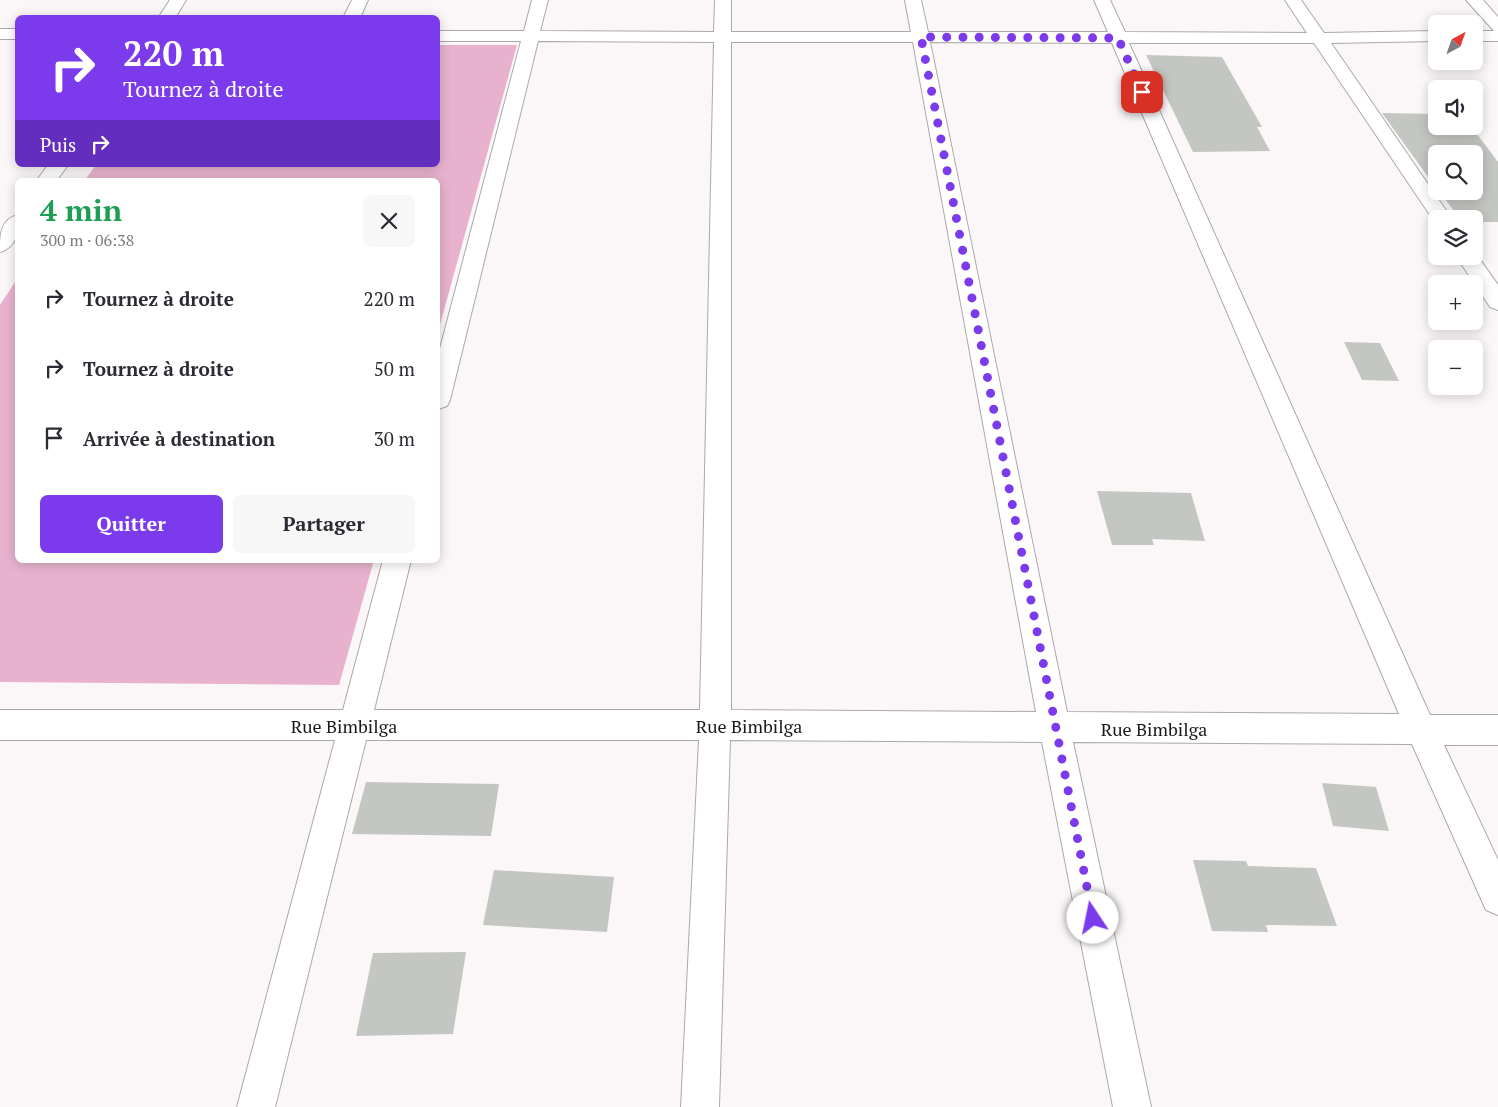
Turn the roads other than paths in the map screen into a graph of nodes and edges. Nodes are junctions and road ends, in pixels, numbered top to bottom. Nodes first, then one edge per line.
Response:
1 (178, 0) edge
2 (360, 0) edge
3 (540, 0) edge
4 (723, 0) edge
5 (913, 0) edge
6 (1102, 0) edge
7 (1293, 0) edge
8 (1474, 0) edge
9 (168, 15) edge
10 (352, 15) edge
11 (1498, 27) edge
12 (0, 34) edge
13 (15, 34) edge
14 (440, 36) edge
15 (530, 36) junction
16 (721, 36) junction
17 (1428, 36) edge
18 (1483, 36) edge
19 (1498, 36) edge
20 (921, 37) junction
21 (1118, 38) junction
22 (1319, 38) junction
23 (57, 167) edge
24 (48, 178) edge
25 (1436, 210) edge
26 (15, 225) edge
27 (0, 244) edge
28 (1473, 265) edge
29 (1498, 302) edge
30 (440, 392) edge
31 (396, 563) edge
32 (0, 725) edge
33 (715, 725) junction
34 (354, 726) junction
35 (1055, 728) junction
36 (1421, 729) junction
37 (1498, 730) edge
38 (1498, 898) edge
39 (256, 1107) edge
40 (700, 1107) edge
41 (1132, 1107) edge

1 - 9 street
2 - 10 street
3 - 15 street
4 - 16 street
5 - 20 street
6 - 21 street
7 - 22 street
8 - 11 street
12 - 13 street
14 - 15 street
15 - 16 street
15 - 30 street
16 - 20 street
16 - 33 street
17 - 22 street
18 - 19 street
20 - 21 street
20 - 35 street
21 - 22 street
21 - 36 street
22 - 25 street
23 - 24 street
26 - 27 street
28 - 29 street
31 - 34 street
32 - 34 street, Rue Bimbilga
33 - 34 street, Rue Bimbilga
33 - 35 street, Rue Bimbilga
33 - 40 street
34 - 39 street
35 - 36 street, Rue Bimbilga
35 - 41 street
36 - 37 street, Rue Bimbilga
36 - 38 street

